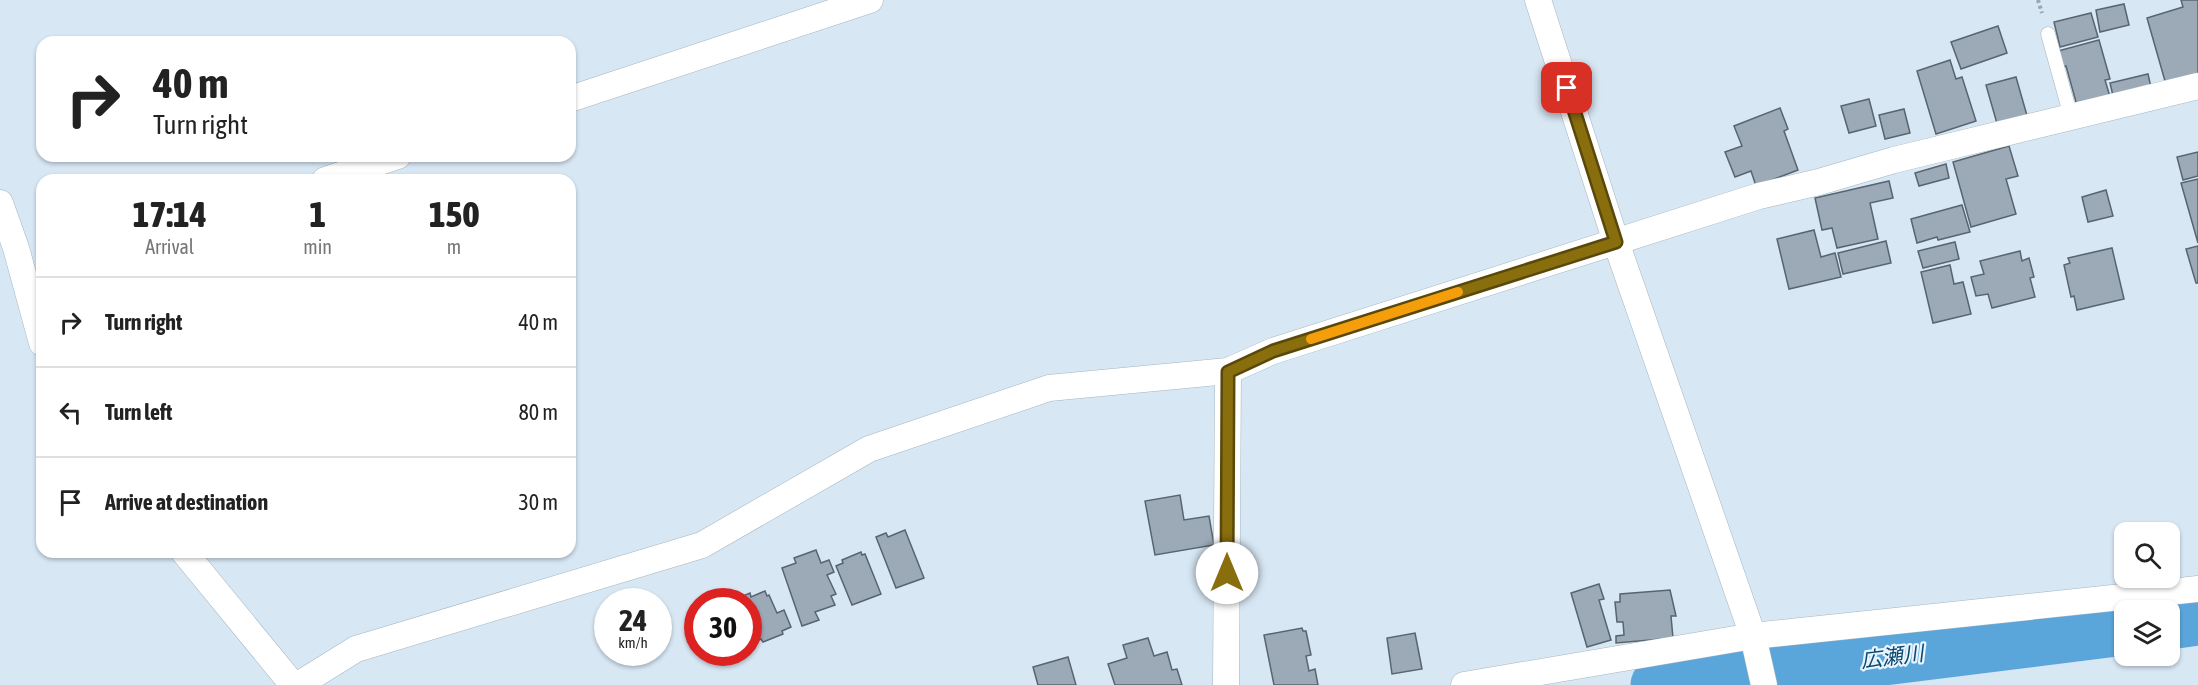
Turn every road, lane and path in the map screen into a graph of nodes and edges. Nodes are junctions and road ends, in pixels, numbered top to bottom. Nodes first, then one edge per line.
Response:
1 (870, 0) edge
2 (1538, 0) edge
3 (2048, 34) dead end
4 (2198, 86) edge
5 (576, 97) edge
6 (2071, 117) junction
7 (380, 162) edge
8 (343, 174) edge
9 (0, 203) edge
10 (1616, 242) junction
11 (8, 251) edge
12 (36, 298) edge
13 (1228, 372) junction
14 (189, 558) edge
15 (2198, 589) edge
16 (1755, 643) junction
17 (293, 685) edge
18 (298, 685) edge
19 (1226, 685) edge
20 (1464, 685) edge
21 (1764, 685) edge

1 - 5 street
2 - 10 street
3 - 6 lane
4 - 6 street
6 - 10 street
7 - 8 street
9 - 11 street
10 - 13 street
10 - 16 street
11 - 12 street
13 - 18 street
13 - 19 street
14 - 17 street
15 - 16 street
16 - 20 street
16 - 21 street

